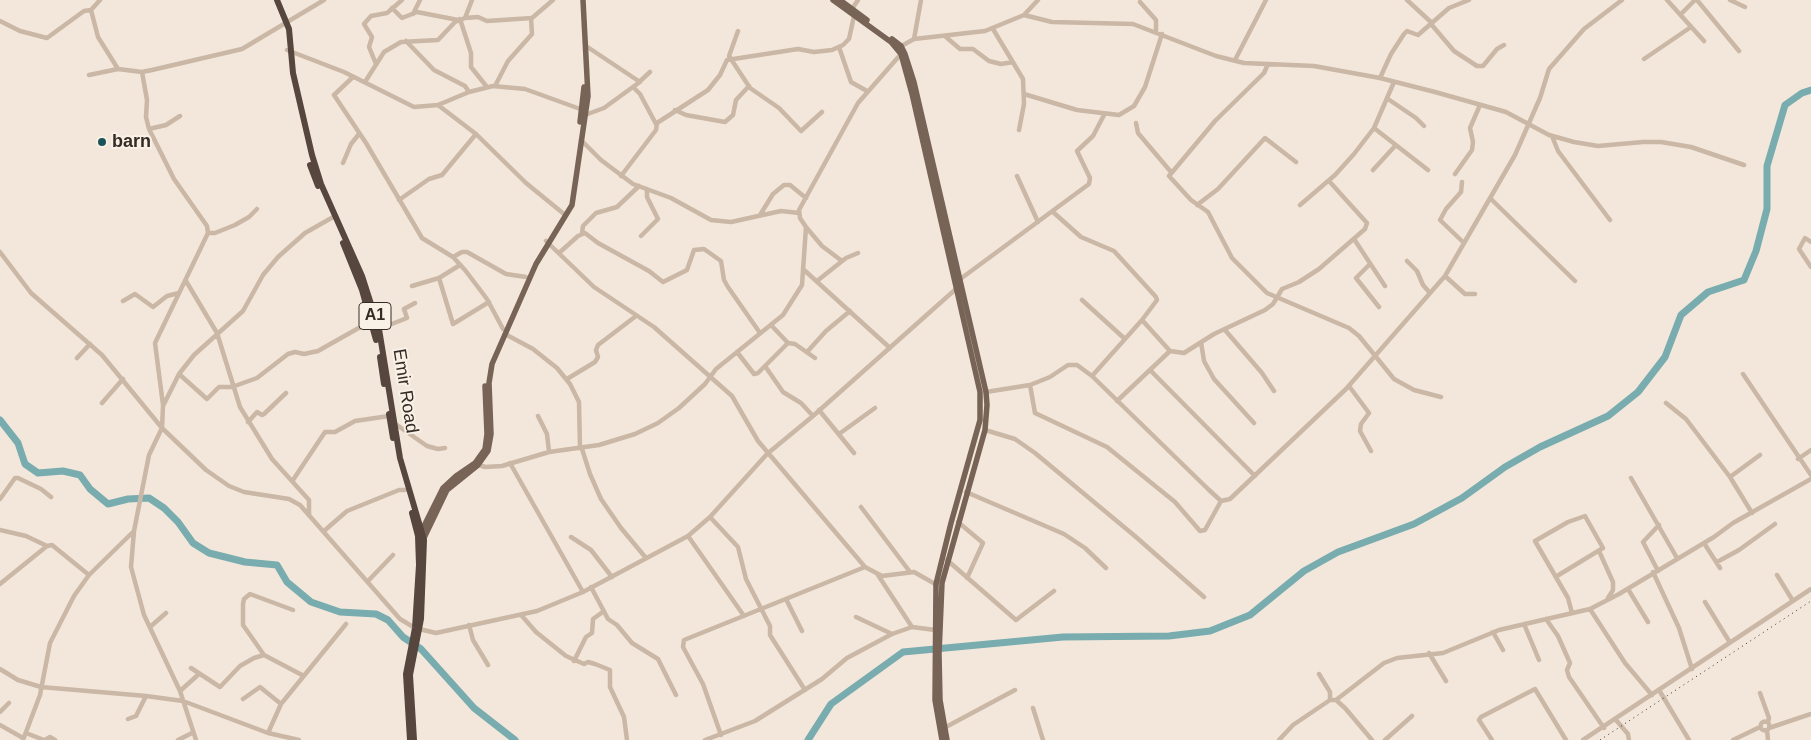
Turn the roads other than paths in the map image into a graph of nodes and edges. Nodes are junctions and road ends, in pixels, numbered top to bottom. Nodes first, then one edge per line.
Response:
1 (100, 0) edge
2 (273, 0) edge
3 (277, 0) edge
4 (324, 0) edge
5 (402, 0) edge
6 (420, 0) edge
7 (472, 0) edge
8 (553, 0) edge
9 (582, 0) edge
10 (833, 0) edge
11 (840, 0) edge
12 (858, 0) edge
13 (921, 0) edge
14 (1038, 0) edge
15 (1266, 0) edge
16 (1407, 0) edge
17 (1469, 0) edge
18 (1622, 0) edge
19 (1667, 0) edge
20 (1696, 0) edge
21 (1730, 0) edge
22 (1462, 1) edge
23 (1140, 2) dead end
24 (1745, 7) dead end
25 (392, 8) junction
26 (852, 9) junction
27 (91, 10) junction
28 (413, 14) junction
29 (1680, 14) junction
30 (854, 16) junction
31 (1024, 16) junction
32 (531, 18) junction
33 (461, 19) junction
34 (0, 21) edge
35 (285, 24) junction
36 (1432, 24) junction
37 (1691, 27) junction
38 (993, 29) junction
39 (738, 31) dead end
40 (1156, 32) junction
41 (1162, 34) junction
42 (946, 37) junction
43 (914, 39) junction
44 (406, 41) junction
45 (1704, 41) dead end
46 (1504, 45) dead end
47 (586, 46) junction
48 (839, 47) junction
49 (900, 50) junction
50 (289, 51) junction
51 (1739, 51) dead end
52 (730, 59) junction
53 (1644, 59) dead end
54 (1235, 60) junction
55 (1012, 62) junction
56 (376, 64) junction
57 (1268, 64) junction
58 (118, 69) junction
59 (142, 72) junction
60 (650, 72) dead end
61 (89, 75) dead end
62 (353, 76) junction
63 (1380, 78) junction
64 (365, 82) junction
65 (640, 82) junction
66 (1394, 82) junction
67 (495, 86) junction
68 (748, 86) junction
69 (487, 87) junction
70 (632, 87) junction
71 (867, 91) junction
72 (469, 92) junction
73 (1024, 94) junction
74 (1388, 98) junction
75 (438, 105) junction
76 (1480, 105) junction
77 (675, 110) junction
78 (585, 112) junction
79 (822, 112) dead end
80 (1104, 115) junction
81 (180, 116) dead end
82 (1136, 123) dead end
83 (1528, 123) junction
84 (656, 124) junction
85 (1424, 126) dead end
86 (1374, 128) junction
87 (150, 129) junction
88 (1019, 130) dead end
89 (359, 134) junction
90 (476, 134) junction
91 (1552, 136) junction
92 (580, 140) junction
93 (1395, 146) junction
94 (343, 162) dead end
95 (1296, 162) dead end
96 (1744, 165) dead end
97 (1373, 170) dead end
98 (1428, 170) dead end
99 (1170, 172) junction
100 (1455, 174) dead end
101 (622, 176) junction
102 (1017, 176) dead end
103 (1329, 181) junction
104 (1462, 182) dead end
105 (638, 186) junction
106 (646, 189) junction
107 (806, 198) junction
108 (1490, 199) junction
109 (398, 200) junction
110 (1197, 205) junction
111 (1300, 205) dead end
112 (257, 208) dead end
113 (1052, 212) junction
114 (799, 213) junction
115 (564, 214) junction
116 (760, 215) junction
117 (334, 216) junction
118 (1610, 220) dead end
119 (1038, 222) junction
120 (806, 227) junction
121 (208, 233) junction
122 (582, 233) junction
123 (641, 236) dead end
124 (1354, 239) junction
125 (547, 242) junction
126 (1811, 242) edge
127 (1464, 244) junction
128 (0, 252) edge
129 (559, 253) junction
130 (858, 253) dead end
131 (453, 257) junction
132 (842, 261) junction
133 (1407, 261) dead end
134 (1370, 264) junction
135 (460, 265) junction
136 (1811, 267) edge
137 (803, 269) junction
138 (1445, 276) junction
139 (526, 277) junction
140 (439, 278) junction
141 (186, 281) junction
142 (816, 281) junction
143 (1575, 281) dead end
144 (959, 285) junction
145 (412, 286) dead end
146 (1385, 286) dead end
147 (1430, 292) junction
148 (179, 293) junction
149 (1475, 294) dead end
150 (1276, 297) junction
151 (1082, 300) dead end
152 (123, 301) dead end
153 (489, 302) junction
154 (415, 303) dead end
155 (1379, 307) dead end
156 (850, 311) junction
157 (636, 316) junction
158 (1142, 320) junction
159 (371, 321) junction
160 (770, 325) junction
161 (379, 329) junction
162 (1225, 330) junction
163 (504, 331) junction
164 (217, 333) junction
165 (760, 334) junction
166 (1125, 339) junction
167 (1201, 342) junction
168 (788, 343) junction
169 (90, 344) junction
170 (890, 348) junction
171 (1170, 351) junction
172 (737, 352) junction
173 (807, 352) junction
174 (1374, 356) junction
175 (77, 358) dead end
176 (815, 358) dead end
177 (766, 366) junction
178 (1150, 370) junction
179 (179, 374) junction
180 (1743, 374) dead end
181 (1092, 376) junction
182 (710, 377) junction
183 (123, 379) junction
184 (567, 379) junction
185 (1030, 385) junction
186 (1349, 386) junction
187 (232, 387) junction
188 (1274, 391) dead end
189 (986, 392) junction
190 (286, 393) dead end
191 (1441, 397) dead end
192 (1117, 401) junction
193 (102, 403) dead end
194 (1666, 403) dead end
195 (163, 406) junction
196 (875, 408) dead end
197 (819, 410) junction
198 (389, 416) junction
199 (538, 416) dead end
200 (813, 416) junction
201 (248, 422) junction
202 (394, 423) junction
203 (1254, 423) dead end
204 (162, 428) junction
205 (985, 430) junction
206 (839, 434) junction
207 (445, 448) dead end
208 (581, 449) junction
209 (1371, 450) dead end
210 (1811, 450) edge
211 (549, 452) junction
212 (854, 453) dead end
213 (767, 454) junction
214 (1760, 455) dead end
215 (1798, 459) junction
216 (510, 463) junction
217 (476, 464) junction
218 (1255, 476) junction
219 (1730, 477) junction
220 (1811, 477) edge
221 (1631, 478) dead end
222 (293, 480) junction
223 (405, 490) junction
224 (966, 492) junction
225 (51, 497) dead end
226 (0, 499) edge
227 (1221, 501) junction
228 (861, 507) dead end
229 (1752, 513) junction
230 (309, 514) junction
231 (710, 517) junction
232 (958, 522) junction
233 (1775, 524) dead end
234 (1659, 525) junction
235 (0, 530) edge
236 (134, 531) junction
237 (324, 531) junction
238 (688, 536) junction
239 (571, 537) dead end
240 (421, 538) junction
241 (1704, 543) junction
242 (47, 546) junction
243 (1599, 551) junction
244 (393, 555) dead end
245 (646, 558) junction
246 (1677, 558) junction
247 (947, 560) junction
248 (1717, 562) junction
249 (865, 567) junction
250 (1106, 568) dead end
251 (1720, 568) dead end
252 (910, 572) junction
253 (1656, 572) junction
254 (89, 575) junction
255 (878, 575) junction
256 (1777, 575) dead end
257 (1556, 576) junction
258 (612, 577) junction
259 (967, 578) junction
260 (368, 581) junction
261 (0, 584) edge
262 (936, 584) junction
263 (591, 588) junction
264 (941, 589) junction
265 (1628, 589) junction
266 (1811, 589) edge
267 (583, 592) junction
268 (1054, 592) dead end
269 (1204, 597) dead end
270 (1608, 598) junction
271 (786, 599) junction
272 (1793, 601) junction
273 (1705, 602) dead end
274 (762, 608) junction
275 (1590, 609) junction
276 (293, 610) dead end
277 (604, 612) junction
278 (166, 613) dead end
279 (1572, 613) junction
280 (522, 616) junction
281 (744, 616) junction
282 (856, 617) dead end
283 (1546, 619) junction
284 (1648, 622) dead end
285 (346, 624) dead end
286 (1524, 624) junction
287 (469, 625) junction
288 (150, 627) junction
289 (912, 627) junction
290 (417, 629) junction
291 (935, 630) junction
292 (802, 631) dead end
293 (1493, 632) junction
294 (892, 634) junction
295 (938, 640) junction
296 (1729, 641) junction
297 (1503, 650) dead end
298 (412, 653) junction
299 (1429, 653) junction
300 (936, 654) junction
301 (264, 655) junction
302 (1539, 660) dead end
303 (574, 661) junction
304 (488, 665) dead end
305 (191, 668) dead end
306 (1692, 669) junction
307 (0, 670) edge
308 (199, 674) junction
309 (1319, 674) dead end
310 (302, 676) junction
311 (1446, 681) dead end
312 (41, 687) junction
313 (804, 690) junction
314 (1015, 690) dead end
315 (1660, 690) junction
316 (180, 691) junction
317 (1760, 693) dead end
318 (676, 695) dead end
319 (1652, 695) junction
320 (146, 696) junction
321 (243, 699) dead end
322 (1330, 700) junction
323 (1336, 700) junction
324 (183, 701) junction
325 (8, 704) dead end
326 (281, 704) junction
327 (1033, 708) dead end
328 (0, 712) edge
329 (1811, 714) edge
330 (1412, 716) dead end
331 (128, 719) dead end
332 (1616, 720) junction
333 (1, 726) edge
334 (1760, 727) junction
335 (1768, 727) junction
336 (944, 728) junction
337 (1604, 728) junction
338 (26, 733) junction
339 (192, 733) junction
340 (268, 733) junction
341 (721, 735) junction
342 (23, 739) edge
343 (289, 739) edge
344 (45, 740) edge
345 (55, 740) edge
346 (178, 740) edge
347 (196, 740) edge
348 (299, 740) edge
349 (410, 740) edge
350 (414, 740) edge
351 (627, 740) edge
352 (705, 740) edge
353 (942, 740) edge
354 (947, 740) edge
355 (1043, 740) edge
356 (1279, 740) edge
357 (1372, 740) edge
358 (1385, 740) edge
359 (1492, 740) edge
360 (1566, 740) edge
361 (1583, 740) edge
362 (1629, 740) edge
363 (1689, 740) edge
364 (1732, 740) edge
365 (1768, 740) edge

1 - 27 street
2 - 35 highway, Emir Road / A1
3 - 35 highway, Emir Road / A1
4 - 35 street
5 - 25 street
6 - 28 street
7 - 33 street
8 - 32 street
9 - 47 main road
9 - 78 main road
10 - 30 main road
11 - 26 main road
12 - 26 street
13 - 43 street
14 - 31 street
15 - 54 street
16 - 36 street
17 - 22 street
18 - 83 street
19 - 29 street
20 - 29 street
20 - 51 street
21 - 24 street
22 - 36 street
23 - 40 street
25 - 28 street
25 - 56 street
26 - 49 main road
27 - 34 street
27 - 58 street
28 - 33 street
29 - 37 street
30 - 48 street
30 - 49 main road
31 - 38 street
31 - 40 street
32 - 33 street
32 - 67 street
33 - 44 street
33 - 69 street
35 - 50 highway, Emir Road / A1
35 - 59 street
36 - 46 street
36 - 63 street
37 - 45 street
37 - 53 street
38 - 42 street
38 - 55 street
39 - 52 street
40 - 41 street
41 - 54 street
41 - 80 street
42 - 43 street
42 - 55 street
43 - 49 street
44 - 56 street
44 - 72 street
47 - 65 street
47 - 78 main road
48 - 52 street
48 - 71 street
49 - 71 street
49 - 144 main road
50 - 62 street
50 - 117 highway, Emir Road / A1
52 - 68 street
52 - 77 street
54 - 57 street
55 - 73 street
56 - 64 street
57 - 63 street
57 - 99 street
58 - 59 street
58 - 61 street
59 - 87 street
60 - 65 street
62 - 64 street
62 - 89 street
63 - 66 street
64 - 75 street
65 - 70 street
66 - 74 street
66 - 76 street
67 - 69 street
67 - 78 street
68 - 77 street
68 - 79 street
69 - 72 street
70 - 78 street
70 - 84 street
71 - 107 street
72 - 75 street
73 - 80 street
73 - 88 street
74 - 85 street
74 - 86 street
75 - 90 street
76 - 83 street
76 - 100 street
77 - 84 street
78 - 92 main road
78 - 115 main road
80 - 113 street
81 - 87 street
82 - 99 street
83 - 91 street
83 - 108 street
84 - 101 street
86 - 93 street
86 - 103 street
87 - 121 street
89 - 94 street
89 - 109 street
90 - 109 street
90 - 115 street
91 - 96 street
91 - 118 street
92 - 101 street
92 - 125 main road
93 - 97 street
93 - 98 street
95 - 110 street
99 - 110 street
101 - 105 street
102 - 119 street
103 - 111 street
103 - 124 street
104 - 127 street
105 - 106 street
105 - 122 street
106 - 116 street
106 - 123 street
107 - 114 street
107 - 116 street
108 - 127 street
108 - 143 street
109 - 131 street
110 - 150 street
112 - 121 street
113 - 119 street
113 - 158 street
114 - 116 street
114 - 120 street
115 - 125 main road
117 - 159 highway, Emir Road / A1
117 - 161 highway, Emir Road / A1
117 - 164 street
119 - 144 street
120 - 132 street
120 - 137 street
121 - 141 street
122 - 129 street
122 - 165 street
124 - 134 street
124 - 150 street
125 - 129 street
125 - 139 main road
125 - 163 main road
126 - 136 street
127 - 138 street
128 - 169 street
129 - 157 street
130 - 132 street
131 - 135 street
131 - 139 street
132 - 142 street
133 - 147 street
134 - 146 street
134 - 155 street
135 - 140 street
135 - 153 street
137 - 142 street
137 - 160 street
138 - 147 street
138 - 149 street
139 - 163 main road
140 - 145 street
140 - 153 street
141 - 148 street
141 - 164 street
142 - 156 street
144 - 170 street
144 - 189 main road
144 - 262 main road
147 - 174 street
148 - 152 street
148 - 195 street
150 - 162 street
150 - 174 street
151 - 166 street
153 - 163 street
154 - 161 street
156 - 170 street
156 - 173 street
157 - 182 street
157 - 184 street
158 - 166 street
158 - 171 street
159 - 187 street
159 - 198 highway, Emir Road / A1
160 - 165 street
160 - 168 street
161 - 202 highway, Emir Road / A1
162 - 167 street
162 - 188 street
163 - 184 street
163 - 217 main road
164 - 179 street
164 - 187 street
165 - 172 street
166 - 181 street
167 - 171 street
167 - 203 street
168 - 173 street
168 - 177 street
169 - 175 street
169 - 183 street
170 - 197 street
171 - 178 street
172 - 177 street
172 - 182 street
173 - 176 street
174 - 186 street
174 - 191 street
177 - 200 street
178 - 192 street
178 - 218 street
179 - 187 street
179 - 195 street
180 - 215 street
181 - 185 street
181 - 192 street
182 - 208 street
182 - 213 street
183 - 193 street
183 - 204 street
184 - 208 street
185 - 189 street
185 - 227 street
186 - 209 street
186 - 218 street
187 - 201 street
189 - 205 main road
190 - 201 street
192 - 227 street
194 - 219 street
195 - 204 street
196 - 206 street
197 - 200 street
197 - 206 street
198 - 222 street
198 - 223 highway, Emir Road / A1
199 - 211 street
200 - 213 street
201 - 222 street
202 - 207 street
202 - 240 highway, Emir Road / A1
204 - 230 street
204 - 236 street
205 - 224 main road
205 - 269 street
206 - 212 street
208 - 211 street
208 - 245 street
210 - 215 street
211 - 216 street
213 - 231 street
213 - 249 street
214 - 219 street
215 - 220 street
216 - 217 street
216 - 267 street
217 - 240 main road
218 - 227 street
219 - 229 street
220 - 229 street
221 - 234 street
222 - 230 street
223 - 237 street
223 - 240 highway, Emir Road / A1
224 - 232 main road
224 - 250 street
225 - 226 street
228 - 252 street
229 - 241 street
230 - 237 street
231 - 238 street
231 - 274 street
232 - 247 main road
232 - 259 street
233 - 248 street
234 - 246 street
234 - 253 street
235 - 242 street
236 - 254 street
236 - 288 street
237 - 260 street
238 - 245 street
238 - 281 street
239 - 258 street
240 - 290 highway, Emir Road / A1
241 - 246 street
241 - 248 street
242 - 254 street
242 - 261 street
243 - 257 street
243 - 257 street
243 - 270 street
244 - 260 street
245 - 258 street
246 - 253 street
247 - 259 street
247 - 264 main road
248 - 251 street
249 - 255 street
249 - 271 street
252 - 255 street
252 - 262 street
253 - 265 street
253 - 306 street
254 - 312 street
255 - 289 street
256 - 272 street
257 - 279 street
258 - 263 street
259 - 268 street
260 - 290 street
262 - 264 street
262 - 291 main road
263 - 267 street
263 - 277 street
264 - 295 main road
265 - 270 street
265 - 284 street
266 - 272 street
267 - 280 street
270 - 275 street
271 - 274 street
271 - 292 street
272 - 296 street
273 - 296 street
274 - 281 street
274 - 313 street
275 - 279 street
275 - 319 street
276 - 301 street
277 - 303 street
277 - 318 street
278 - 288 street
279 - 283 street
280 - 287 street
280 - 303 street
281 - 341 street
282 - 294 street
283 - 286 street
283 - 337 street
285 - 310 street
286 - 293 street
286 - 302 street
287 - 290 street
287 - 304 street
288 - 316 street
289 - 291 street
289 - 294 street
290 - 298 highway, Emir Road / A1
291 - 295 main road
293 - 297 street
293 - 299 street
294 - 313 street
295 - 300 main road
296 - 306 street
298 - 349 highway, Emir Road / A1
298 - 350 highway, Emir Road / A1
299 - 311 street
299 - 323 street
300 - 336 main road
300 - 353 main road
301 - 308 street
301 - 310 street
303 - 351 street
305 - 308 street
306 - 315 street
307 - 312 street
308 - 316 street
309 - 322 street
310 - 326 street
312 - 320 street
312 - 338 street
313 - 341 street
314 - 336 street
315 - 319 street
315 - 363 street
316 - 324 street
317 - 335 street
319 - 332 street
320 - 324 street
320 - 331 street
321 - 326 street
322 - 323 street
322 - 356 street
323 - 357 street
324 - 339 street
324 - 340 street
325 - 328 street
326 - 340 street
327 - 355 street
329 - 335 street
330 - 358 street
332 - 337 street
332 - 362 street
333 - 342 street
334 - 335 street
334 - 335 street
334 - 364 street
335 - 365 street
336 - 354 main road
337 - 361 street
338 - 342 street
338 - 344 street
339 - 346 street
339 - 347 street
340 - 343 street
341 - 352 street
343 - 348 street
344 - 345 street
359 - 360 street

